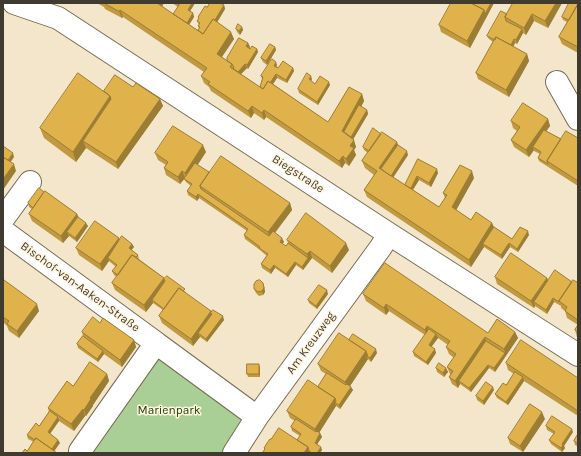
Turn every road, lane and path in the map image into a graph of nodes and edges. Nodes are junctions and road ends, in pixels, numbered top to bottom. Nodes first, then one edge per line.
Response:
1 (14, 3) edge
2 (557, 82) dead end
3 (578, 118) edge
4 (30, 182) dead end
5 (3, 219) edge
6 (3, 231) edge
7 (389, 234) junction
8 (156, 343) junction
9 (578, 355) edge
10 (257, 417) junction
11 (80, 451) dead end
12 (234, 453) edge

1 - 7 street, Biegstraße
2 - 3 street
4 - 5 street
6 - 8 street, Bischof-van-Aaken-Straße
7 - 9 street, Biegstraße
7 - 10 street, Am Kreuzweg
8 - 10 street, Bischof-van-Aaken-Straße
8 - 11 street
10 - 12 street, Am Kreuzweg

